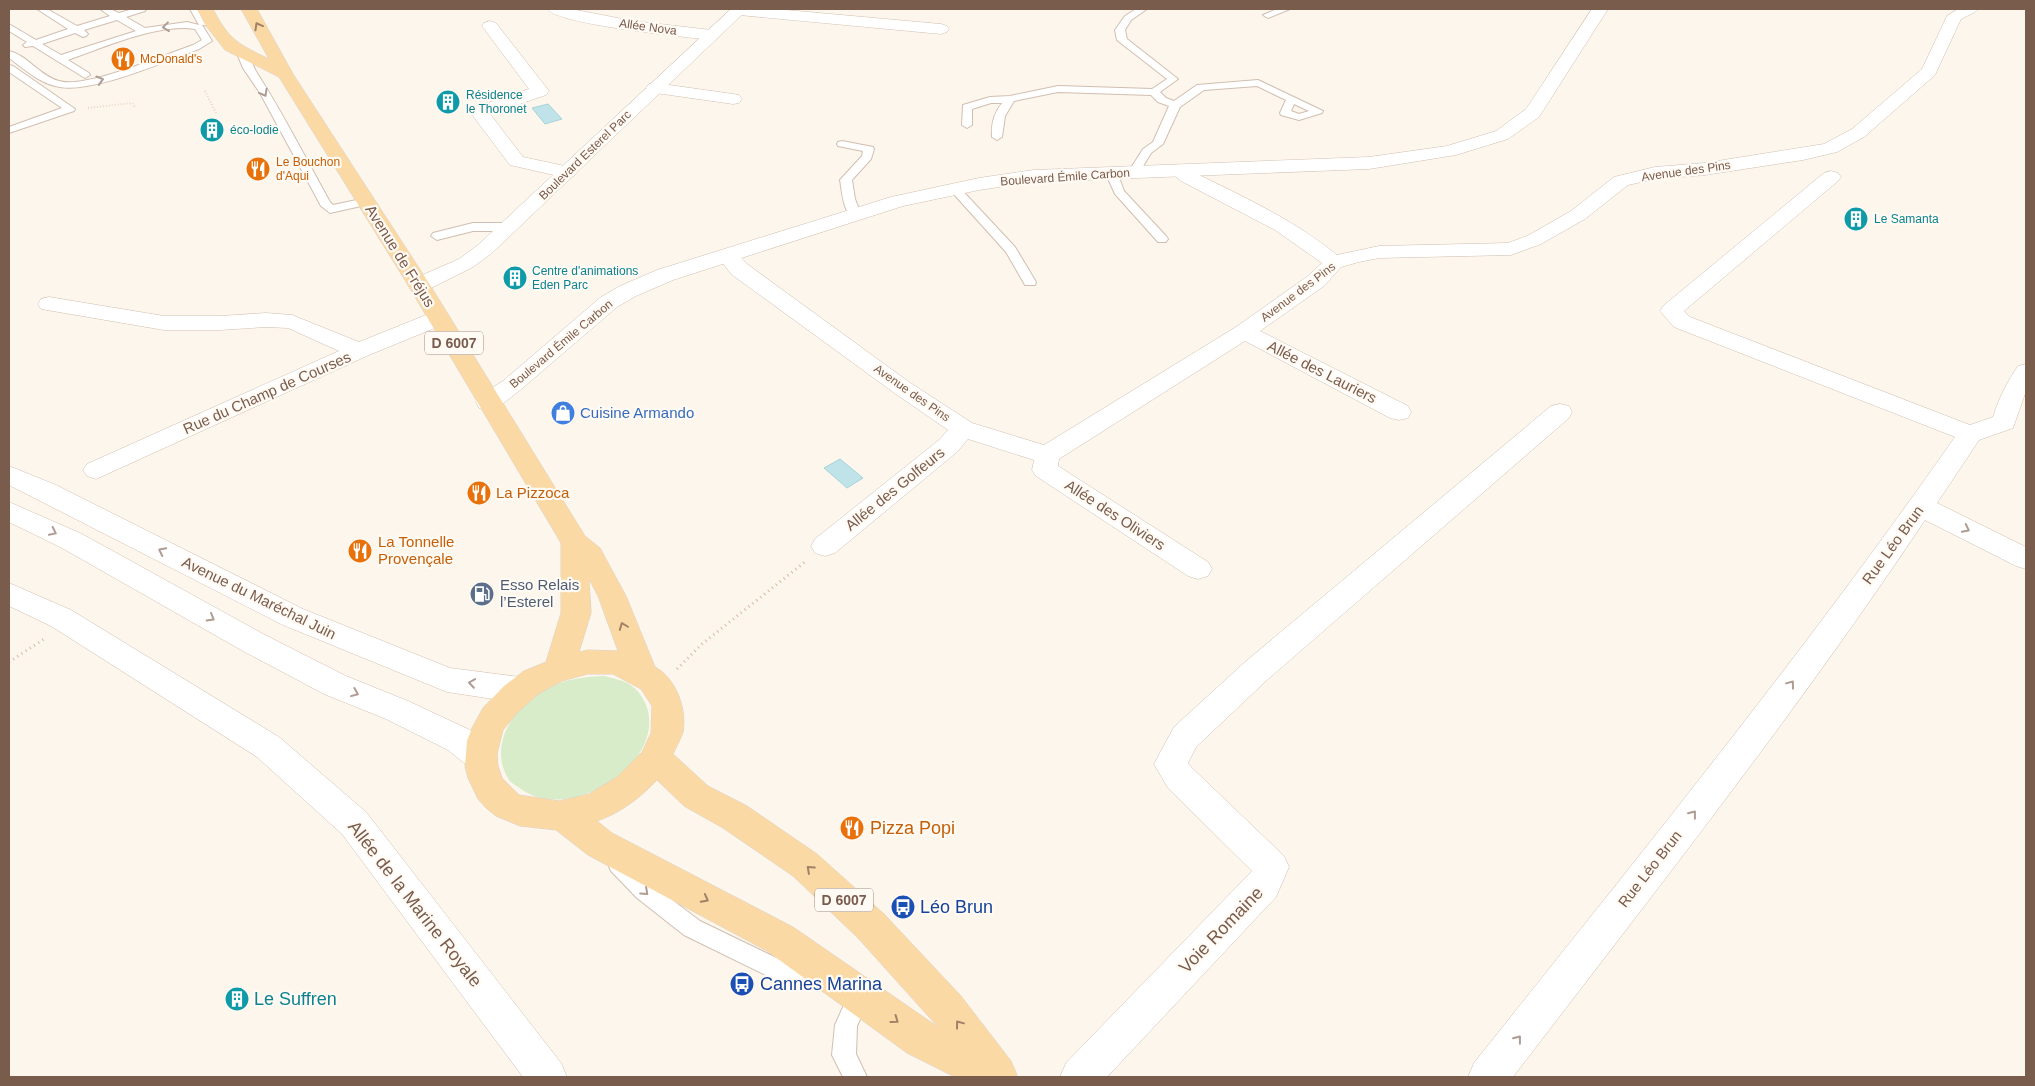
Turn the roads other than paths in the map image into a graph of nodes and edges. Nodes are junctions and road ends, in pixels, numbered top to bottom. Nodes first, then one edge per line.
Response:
1 (41, 9) edge
2 (104, 9) edge
3 (142, 9) edge
4 (194, 9) edge
5 (249, 9) edge
6 (555, 9) edge
7 (740, 9) edge
8 (1142, 9) edge
9 (1285, 9) edge
10 (1600, 9) edge
11 (1970, 9) edge
12 (1268, 15) dead end
13 (209, 16) edge
14 (118, 17) junction
15 (490, 26) dead end
16 (9, 27) edge
17 (941, 29) dead end
18 (77, 30) junction
19 (143, 31) junction
20 (712, 35) junction
21 (34, 43) junction
22 (102, 45) junction
23 (241, 51) junction
24 (9, 53) edge
25 (60, 59) junction
26 (9, 68) edge
27 (285, 74) junction
28 (85, 75) dead end
29 (1173, 79) junction
30 (655, 88) junction
31 (1201, 88) junction
32 (1154, 92) junction
33 (733, 99) dead end
34 (1010, 99) junction
35 (1291, 99) dead end
36 (1175, 104) junction
37 (9, 115) edge
38 (23, 125) junction
39 (967, 125) dead end
40 (9, 130) edge
41 (997, 137) dead end
42 (842, 144) dead end
43 (1178, 170) junction
44 (1135, 171) junction
45 (567, 172) junction
46 (1111, 172) junction
47 (1831, 177) dead end
48 (955, 189) junction
49 (366, 202) junction
50 (855, 214) junction
51 (508, 227) junction
52 (437, 236) dead end
53 (1162, 239) dead end
54 (727, 256) junction
55 (1334, 263) junction
56 (1030, 282) dead end
57 (419, 285) junction
58 (49, 304) dead end
59 (439, 318) junction
60 (1244, 332) junction
61 (362, 350) junction
62 (2026, 371) edge
63 (488, 402) junction
64 (1399, 412) dead end
65 (1560, 412) dead end
66 (963, 429) junction
67 (1970, 434) junction
68 (1047, 455) junction
69 (96, 470) dead end
70 (9, 475) edge
71 (1922, 507) junction
72 (9, 511) edge
73 (575, 543) junction
74 (824, 546) road end
75 (2026, 559) edge
76 (1198, 569) dead end
77 (9, 594) edge
78 (559, 669) junction
79 (650, 679) junction
80 (520, 690) junction
81 (480, 757) junction
82 (656, 759) junction
83 (562, 816) junction
84 (850, 988) junction
85 (547, 1077) edge
86 (855, 1077) edge
87 (997, 1077) edge
88 (1080, 1077) edge
89 (1488, 1077) edge

1 - 18 lane
2 - 14 lane
3 - 14 lane
4 - 13 lane
27 -> 5 main road, Avenue de Fréjus / D 6007
6 - 20 street, Allée Nova
7 - 17 street
7 - 20 street, Boulevard Esterel Parc
8 - 29 lane
9 - 12 lane
10 - 43 street, Boulevard Émile Carbon
11 - 55 street, Avenue des Pins
13 - 23 main road, Avenue de Fréjus / D 6007
14 - 18 lane
14 - 19 lane
15 - 45 street
16 - 21 lane
18 - 21 lane
18 - 22 lane
19 - 22 lane
24 -> 19 lane
20 - 30 street, Boulevard Esterel Parc
21 - 24 lane
21 - 25 lane
22 - 25 lane
23 - 27 main road, Avenue de Fréjus / D 6007
23 -> 49 lane
25 - 28 lane
26 - 38 lane
27 - 49 main road, Avenue de Fréjus / D 6007
29 - 31 lane
29 - 32 lane
30 - 33 street
30 - 45 street, Boulevard Esterel Parc
31 - 35 lane
31 - 36 lane
32 - 34 lane
32 - 36 lane
34 - 39 lane
34 - 41 lane
36 - 44 lane
37 - 38 lane
38 - 40 lane
42 - 50 lane
43 - 44 street, Boulevard Émile Carbon
43 - 55 street
44 - 46 street, Boulevard Émile Carbon
45 - 51 street, Boulevard Esterel Parc
46 - 48 street, Boulevard Émile Carbon
46 - 53 lane
47 - 67 street
48 - 50 street, Boulevard Émile Carbon
48 - 56 lane
49 - 57 main road, Avenue de Fréjus / D 6007
50 - 54 street, Boulevard Émile Carbon
51 - 52 lane
51 - 57 street, Boulevard Esterel Parc
54 - 63 street, Boulevard Émile Carbon
54 - 66 street, Avenue des Pins
55 - 60 street, Avenue des Pins
57 - 59 main road, Avenue de Fréjus / D 6007
58 - 61 street
59 - 61 street, Rue du Champ de Courses
59 - 63 main road, Avenue de Fréjus / D 6007
60 - 64 street, Allée des Lauriers
60 - 68 street, Avenue des Pins
61 - 69 street, Rue du Champ de Courses
62 - 67 street
63 - 73 main road, Avenue de Fréjus / D 6007
65 - 88 street, Voie Romaine
66 - 68 street, Avenue des Pins
66 - 74 street, Allée des Golfeurs
67 - 71 street, Rue Léo Brun
68 - 76 street, Allée des Oliviers
80 -> 70 street, Avenue du Maréchal Juin
71 -> 75 street
89 -> 71 street, Rue Léo Brun
72 -> 81 street
73 - 78 main road
79 -> 73 main road, Avenue de Fréjus / D 6007
77 - 85 street, Allée de la Marine Royale
78 - 79 main road
78 - 80 main road
79 - 82 main road
80 - 81 main road
81 - 83 main road
82 - 83 main road
87 -> 82 main road, D 6007
83 -> 84 main road, D 6007
84 - 86 lane
84 -> 87 main road, D 6007

